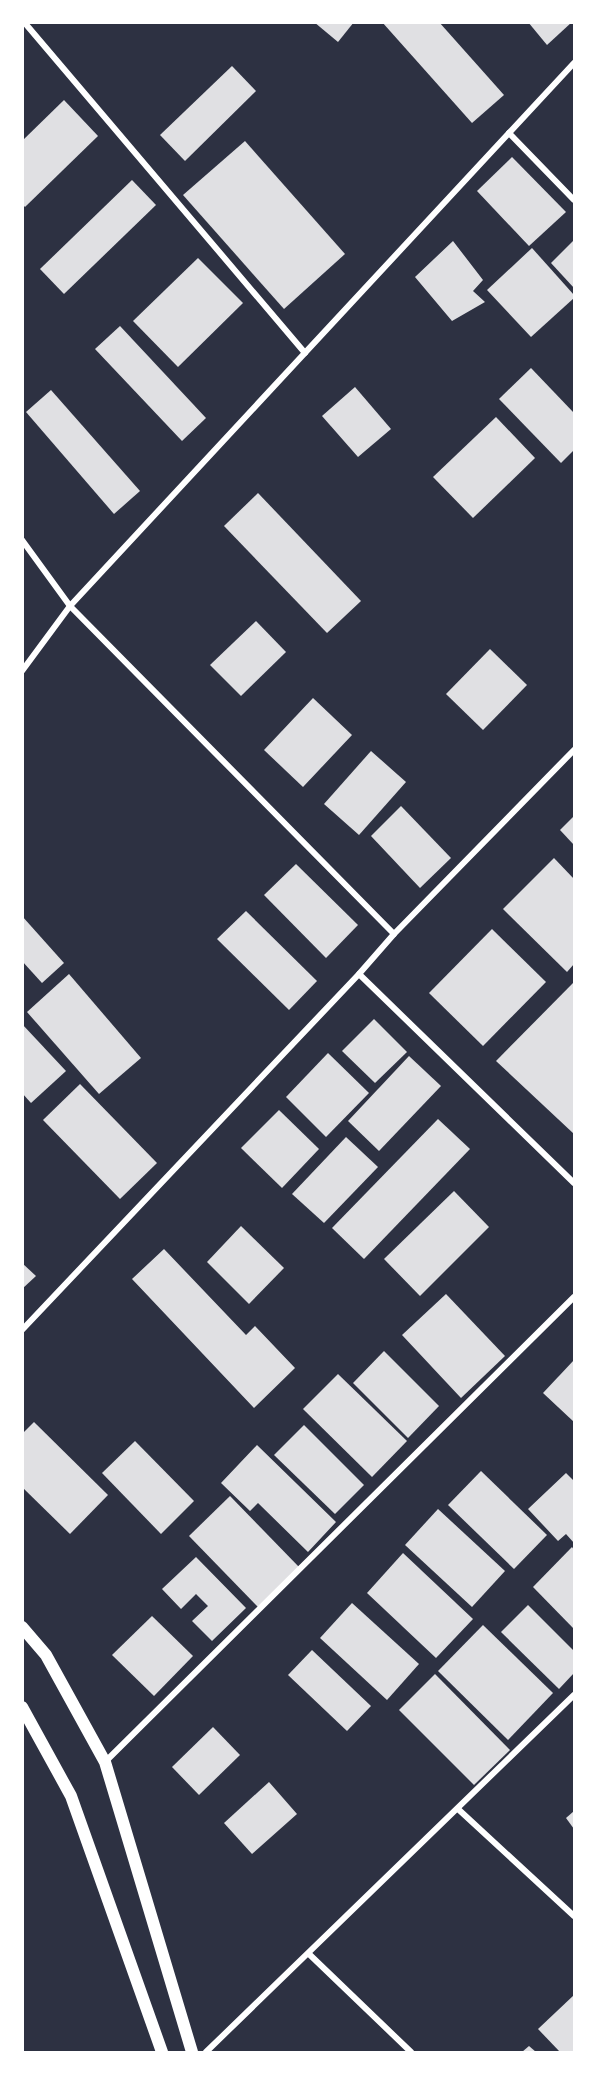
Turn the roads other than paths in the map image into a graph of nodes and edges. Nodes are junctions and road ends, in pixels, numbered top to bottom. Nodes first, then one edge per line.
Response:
1 (24, 22) edge
2 (574, 63) edge
3 (509, 133) junction
4 (574, 200) edge
5 (305, 353) junction
6 (22, 540) edge
7 (70, 606) junction
8 (22, 671) edge
9 (574, 750) edge
10 (394, 934) junction
11 (359, 974) junction
12 (574, 1183) edge
13 (574, 1297) edge
14 (22, 1330) edge
15 (22, 1627) edge
16 (574, 1695) edge
17 (22, 1707) edge
18 (105, 1762) junction
19 (458, 1809) junction
20 (574, 1916) edge
21 (309, 1954) junction
22 (162, 2052) edge
23 (192, 2052) edge
24 (206, 2052) edge
25 (411, 2052) edge

1 - 5 street
2 - 3 street
3 - 4 street
3 - 5 street
5 - 7 street
6 - 7 street
7 - 8 street
7 - 10 street
9 - 10 street
10 - 11 street
11 - 12 street
11 - 14 street
13 - 18 street
15 - 18 main road
16 - 19 street
17 - 22 main road
18 - 23 main road
19 - 20 street
19 - 21 street
21 - 24 street
21 - 25 street

